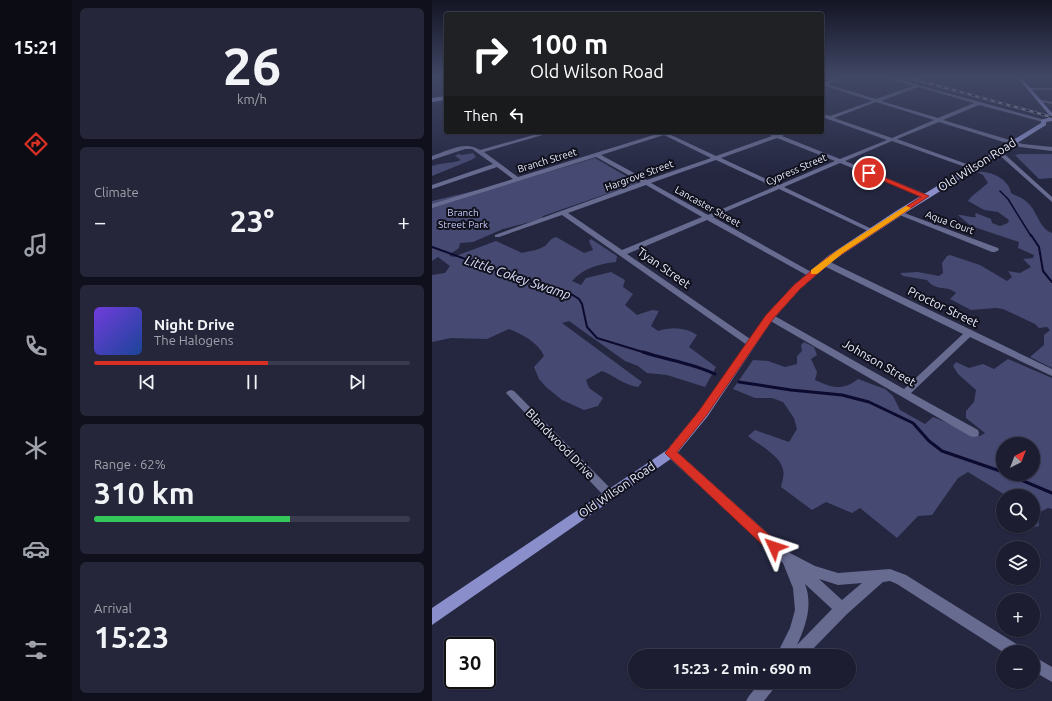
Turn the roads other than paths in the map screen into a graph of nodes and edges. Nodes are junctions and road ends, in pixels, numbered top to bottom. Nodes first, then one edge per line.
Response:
1 (852, 109) edge
2 (903, 109) edge
3 (965, 109) edge
4 (999, 109) edge
5 (1046, 109) edge
6 (824, 116) edge
7 (830, 117) junction
8 (1052, 118) edge
9 (824, 119) edge
10 (938, 120) junction
11 (1043, 121) junction
12 (543, 134) edge
13 (658, 134) edge
14 (668, 134) edge
15 (772, 134) edge
16 (782, 134) edge
17 (777, 136) junction
18 (892, 139) junction
19 (1012, 143) junction
20 (1052, 149) edge
21 (479, 152) junction
22 (999, 152) junction
23 (596, 155) junction
24 (432, 158) edge
25 (716, 158) junction
26 (840, 161) junction
27 (497, 165) junction
28 (973, 168) junction
29 (517, 180) junction
30 (646, 183) junction
31 (432, 187) edge
32 (778, 187) junction
33 (926, 196) junction
34 (1052, 200) edge
35 (432, 206) edge
36 (564, 213) junction
37 (899, 213) junction
38 (706, 217) junction
39 (872, 231) junction
40 (497, 236) dead end
41 (995, 250) dead end
42 (622, 253) junction
43 (825, 263) junction
44 (810, 275) junction
45 (770, 317) junction
46 (969, 333) junction
47 (750, 343) junction
48 (1052, 373) edge
49 (511, 393) dead end
50 (905, 393) junction
51 (974, 433) dead end
52 (671, 453) junction
53 (610, 495) junction
54 (785, 557) junction
55 (880, 576) junction
56 (842, 609) junction
57 (432, 617) edge
58 (1005, 645) edge
59 (787, 649) edge
60 (803, 649) edge
61 (1040, 667) edge
62 (1052, 675) edge
63 (763, 689) edge
64 (754, 701) edge

1 - 7 street
2 - 10 street
3 - 10 street, Cypress Street
4 - 11 street
5 - 8 street
6 - 7 street
7 - 9 street
7 - 18 street
8 - 11 street, Old Wilson Road
10 - 18 street, Cypress Street
10 - 19 street
11 - 19 street, Old Wilson Road
12 - 21 street
13 - 23 street, Branch Street
14 - 25 street
15 - 17 street
16 - 17 street, Hargrove Street
17 - 25 street, Hargrove Street
17 - 26 street
18 - 26 street, Cypress Street
18 - 28 street
19 - 20 street
19 - 22 street, Old Wilson Road
21 - 24 street
21 - 27 street
22 - 28 street, Old Wilson Road
22 - 34 street
23 - 29 street, Branch Street
23 - 30 street, Lancaster Street
25 - 30 street, Hargrove Street
25 - 32 street
26 - 32 street, Cypress Street
26 - 33 street
27 - 29 street
27 - 31 street
28 - 33 street, Old Wilson Road
29 - 35 street, Branch Street
30 - 36 street, Hargrove Street
30 - 38 street, Lancaster Street
32 - 38 street, Cypress Street
32 - 39 street
33 - 37 street, Old Wilson Road
36 - 40 street, Hargrove Street
36 - 42 street, Tyan Street
37 - 39 street, Old Wilson Road
37 - 41 street, Aqua Court
38 - 42 street, Cypress Street
38 - 44 street, Lancaster Street
39 - 43 street, Old Wilson Road
42 - 47 street, Tyan Street
43 - 44 street, Old Wilson Road
43 - 46 street, Proctor Street
44 - 45 street, Old Wilson Road
45 - 47 street, Old Wilson Road
45 - 50 street, Johnson Street
46 - 48 street, Proctor Street
46 - 50 street
47 - 52 street, Old Wilson Road
49 - 53 street, Blandwood Drive
50 - 51 street, Johnson Street
52 - 53 street, Old Wilson Road
52 - 54 street
53 - 57 street, Old Wilson Road
54 - 55 street
54 - 56 street
54 - 59 street
55 - 56 street
55 - 58 street
56 - 60 street
61 - 62 street
63 - 64 street

